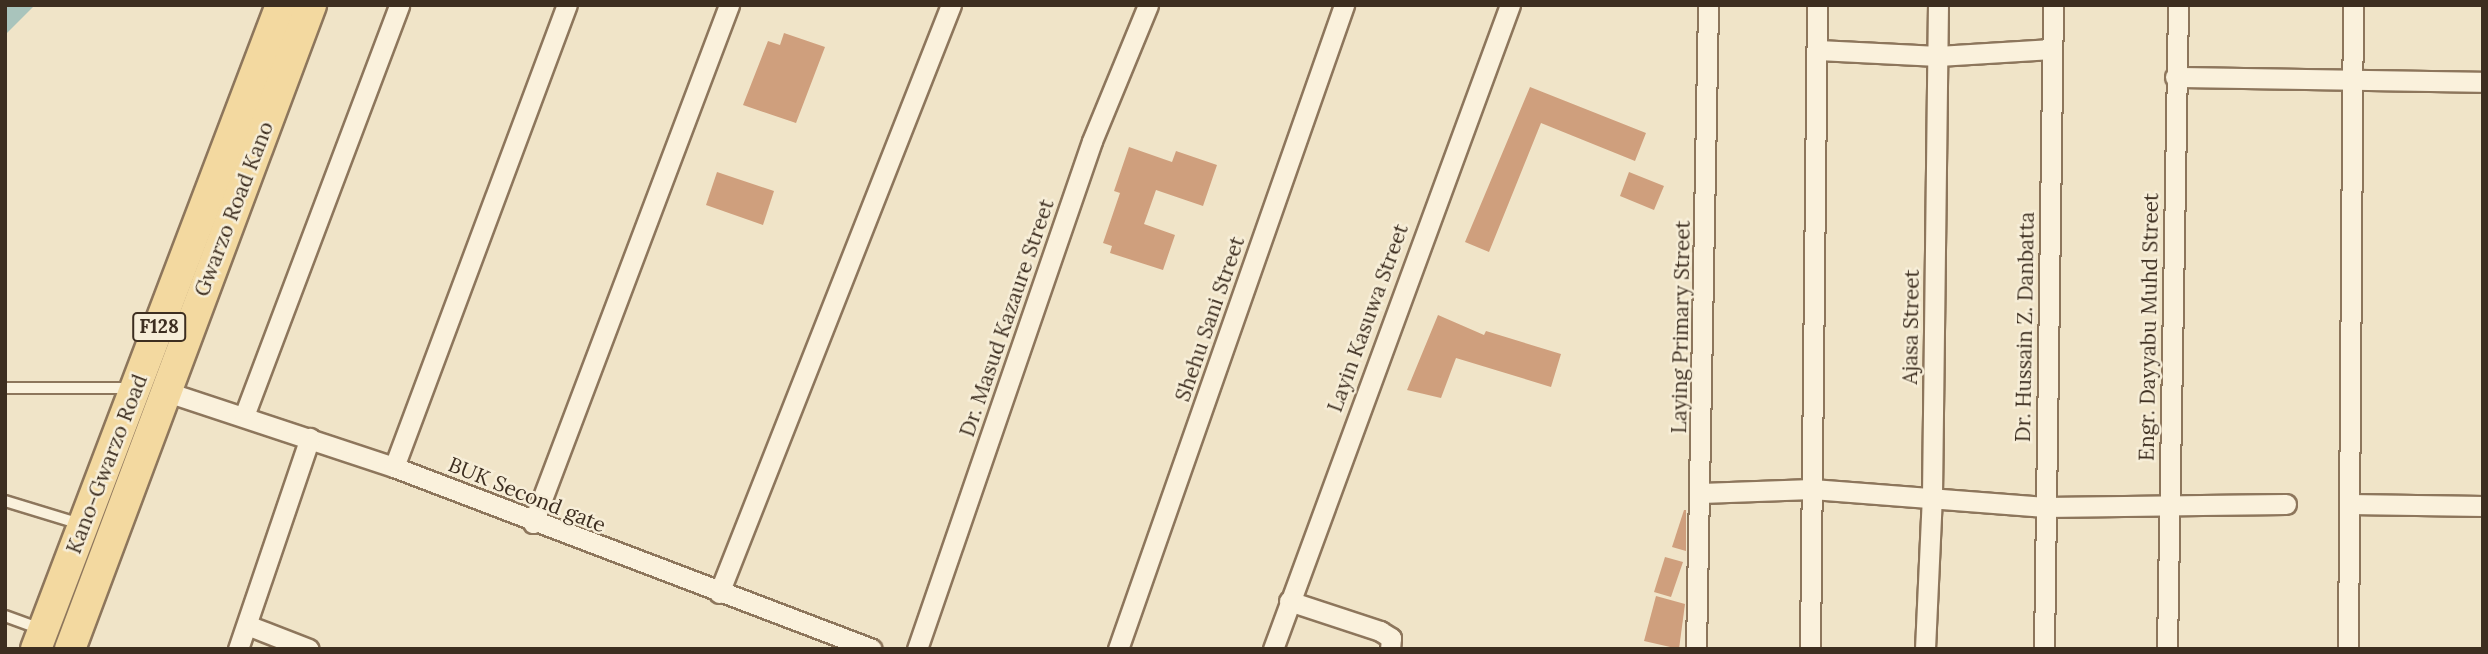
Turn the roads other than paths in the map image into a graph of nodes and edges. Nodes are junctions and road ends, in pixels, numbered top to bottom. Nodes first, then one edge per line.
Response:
1 (281, 5) edge
2 (312, 5) edge
3 (399, 5) edge
4 (567, 5) edge
5 (729, 5) edge
6 (951, 5) edge
7 (1149, 5) edge
8 (1344, 5) edge
9 (1510, 5) edge
10 (1708, 5) edge
11 (1817, 5) edge
12 (1938, 5) edge
13 (2053, 5) edge
14 (2178, 5) edge
15 (2353, 5) edge
16 (2052, 49) junction
17 (1818, 50) junction
18 (1938, 56) junction
19 (2175, 77) junction
20 (2353, 77) junction
21 (2483, 82) edge
22 (5, 388) edge
23 (150, 389) junction
24 (244, 416) junction
25 (310, 438) junction
26 (394, 467) junction
27 (1812, 489) junction
28 (1701, 493) junction
29 (1932, 495) junction
30 (5, 501) edge
31 (2169, 504) junction
32 (2286, 504) dead end
33 (2349, 504) junction
34 (2483, 506) edge
35 (2045, 507) junction
36 (533, 523) junction
37 (84, 525) junction
38 (719, 593) junction
39 (1289, 601) junction
40 (5, 617) edge
41 (247, 625) junction
42 (40, 639) edge
43 (70, 649) edge
44 (238, 649) edge
45 (309, 649) edge
46 (872, 649) edge
47 (917, 649) edge
48 (1118, 649) edge
49 (1273, 649) edge
50 (1390, 649) edge
51 (1696, 649) edge
52 (1810, 649) edge
53 (1925, 649) edge
54 (2044, 649) edge
55 (2167, 649) edge
56 (2348, 649) edge

1 - 23 main road, Kano-Gwarzo Road / F128
2 - 23 main road, Gwarzo Road Kano / F128
3 - 24 street
4 - 26 street
5 - 36 street
6 - 38 street
7 - 47 street, Dr. Masud Kazaure Street
8 - 48 street, Shehu Sani Street
9 - 39 street, Layin Kasuwa Street
10 - 28 street, Laying Primary Street
11 - 17 street
12 - 18 street, Ajasa Street
13 - 16 street, Dr. Hussain Z. Danbatta
14 - 19 street, Engr. Dayyabu Muhd Street
15 - 20 street
16 - 18 street
16 - 35 street, Dr. Hussain Z. Danbatta
17 - 18 street
17 - 27 street
18 - 29 street, Ajasa Street
19 - 20 street
19 - 31 street, Engr. Dayyabu Muhd Street
20 - 21 street
20 - 33 street
22 - 23 lane
23 - 24 street, BUK Second gate
23 - 37 main road, Kano-Gwarzo Road / F128
23 - 43 main road, Gwarzo Road Kano / F128
24 - 25 street, BUK Second gate
25 - 26 street, BUK Second gate
25 - 41 street
26 - 36 street, BUK Second gate
27 - 28 street
27 - 29 street
27 - 52 street
28 - 51 street, Laying Primary Street
29 - 35 street
29 - 53 street, Ajasa Street
30 - 37 lane
31 - 32 street
31 - 35 street
31 - 55 street, Engr. Dayyabu Muhd Street
33 - 34 street
33 - 56 street
35 - 54 street, Dr. Hussain Z. Danbatta
36 - 38 street, BUK Second gate
37 - 42 main road, Kano-Gwarzo Road / F128
38 - 46 street, BUK Second gate
39 - 49 street, Layin Kasuwa Street
39 - 50 street
40 - 42 lane
41 - 44 street
41 - 45 street

